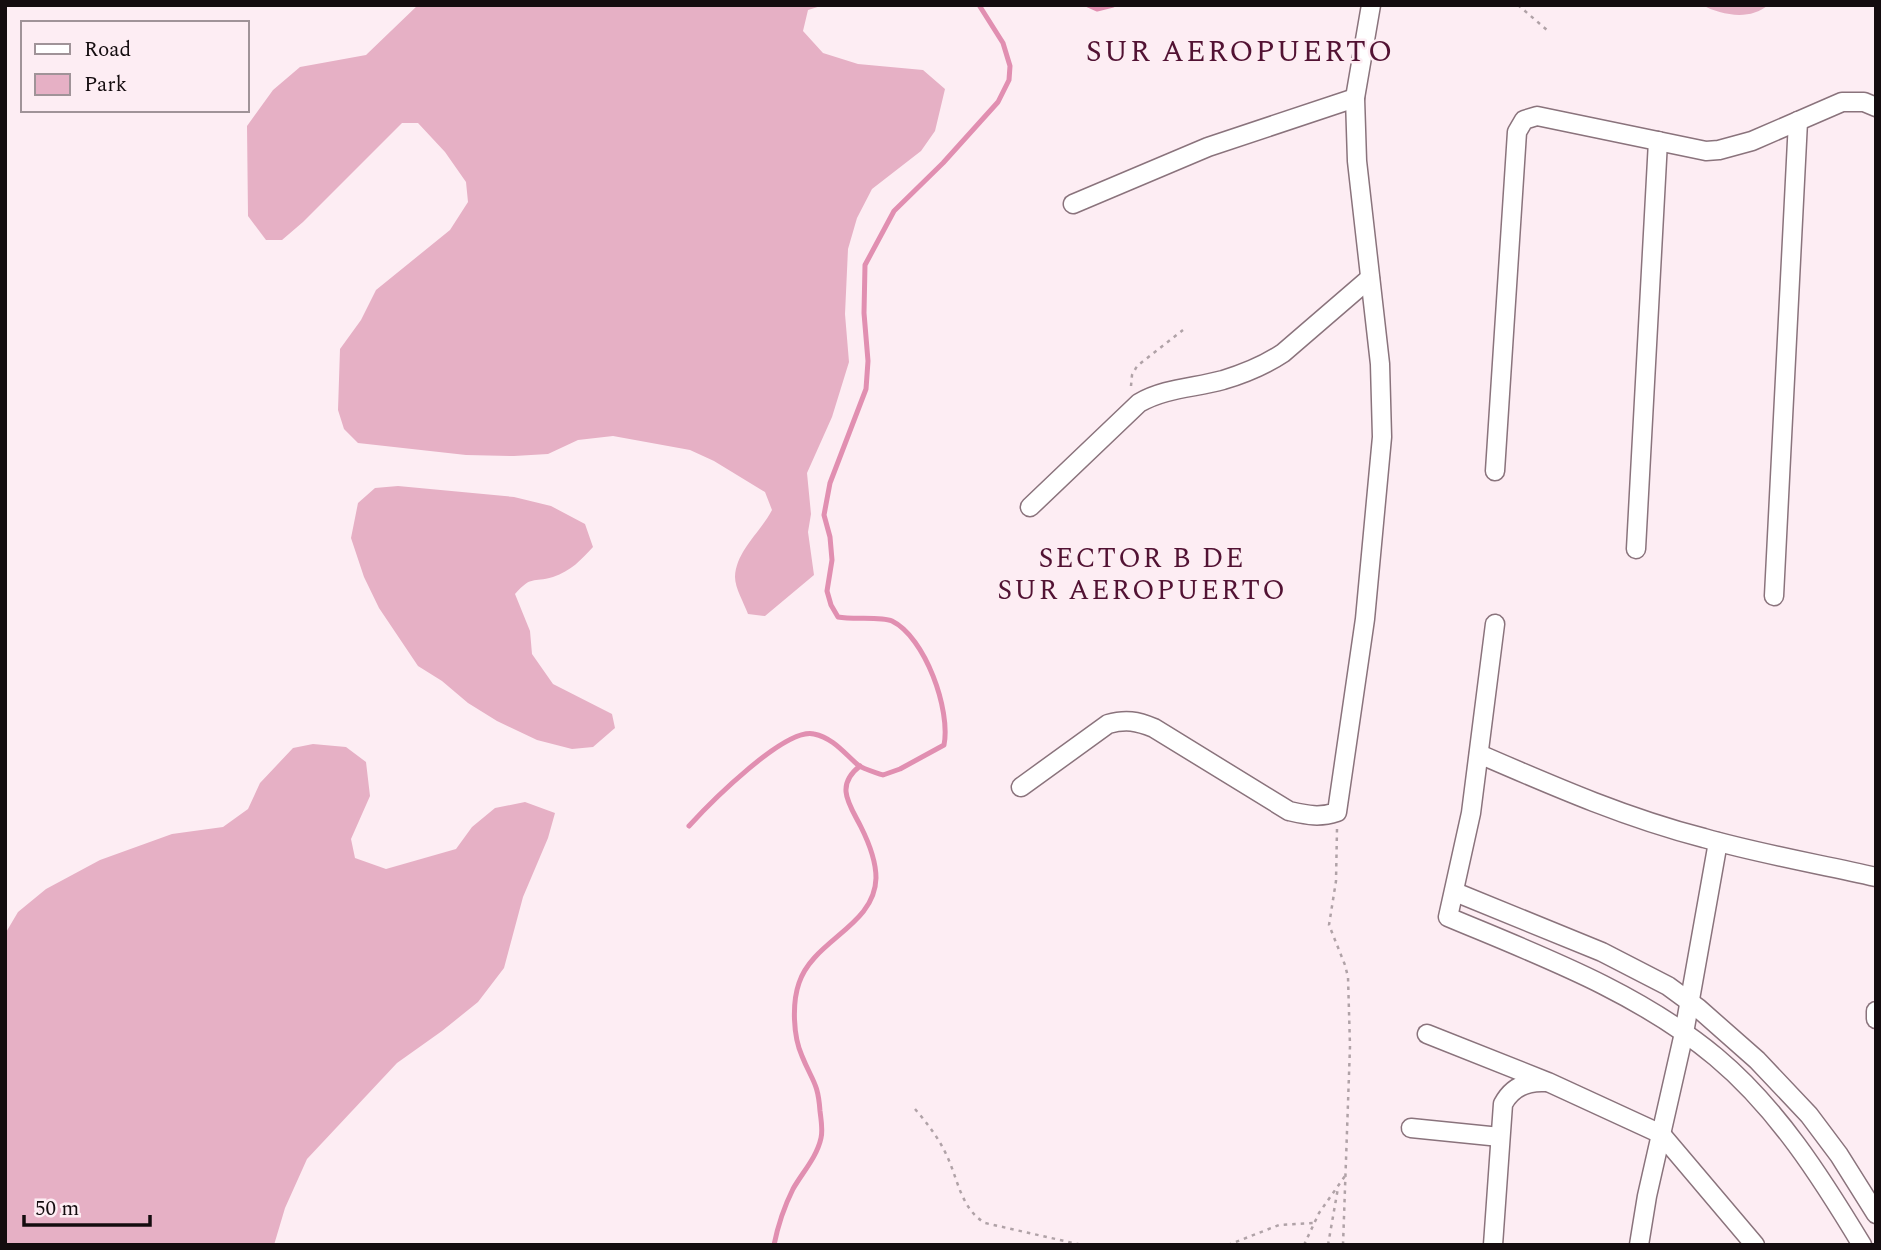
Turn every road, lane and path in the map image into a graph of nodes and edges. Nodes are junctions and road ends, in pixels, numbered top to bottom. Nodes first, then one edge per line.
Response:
1 (1371, 5) edge
2 (1518, 5) edge
3 (1546, 30) dead end
4 (1355, 98) junction
5 (1876, 107) edge
6 (1798, 121) junction
7 (1658, 141) junction
8 (1073, 204) dead end
9 (1370, 278) junction
10 (1183, 330) dead end
11 (1139, 404) junction
12 (1495, 471) dead end
13 (1030, 507) dead end
14 (1636, 549) dead end
15 (1774, 596) dead end
16 (1495, 624) dead end
17 (1479, 754) junction
18 (1021, 787) dead end
19 (1337, 812) junction
20 (1718, 842) junction
21 (1876, 877) edge
22 (1455, 892) junction
23 (1689, 1002) junction
24 (1876, 1011) edge
25 (1876, 1018) edge
26 (1684, 1033) junction
27 (1427, 1034) dead end
28 (1548, 1082) junction
29 (915, 1110) dead end
30 (1411, 1128) dead end
31 (1661, 1135) junction
32 (1500, 1137) junction
33 (1345, 1176) junction
34 (1876, 1214) edge
35 (1314, 1223) junction
36 (1082, 1245) edge
37 (1228, 1245) edge
38 (1304, 1245) edge
39 (1328, 1245) edge
40 (1343, 1245) edge
41 (1493, 1245) edge
42 (1639, 1245) edge
43 (1755, 1245) edge
44 (1862, 1245) edge

1 - 4 street
2 - 3 path
4 - 8 street
4 - 9 street
5 - 6 street
6 - 7 street
6 - 15 street
7 - 12 street
7 - 14 street
9 - 11 street
9 - 19 street
10 - 11 path
11 - 13 street
16 - 17 street
17 - 20 street
17 - 22 street
18 - 19 street
19 - 33 path
20 - 21 street
20 - 23 street
22 - 23 street
22 - 26 street
23 - 26 street
23 - 34 street
24 - 25 street
26 - 31 street
26 - 44 street
27 - 28 street
28 - 31 street
28 - 32 street
29 - 36 path
30 - 32 street
31 - 42 street
31 - 43 street
32 - 41 street
33 - 35 path
33 - 39 path
33 - 40 path
35 - 37 path
35 - 38 path

